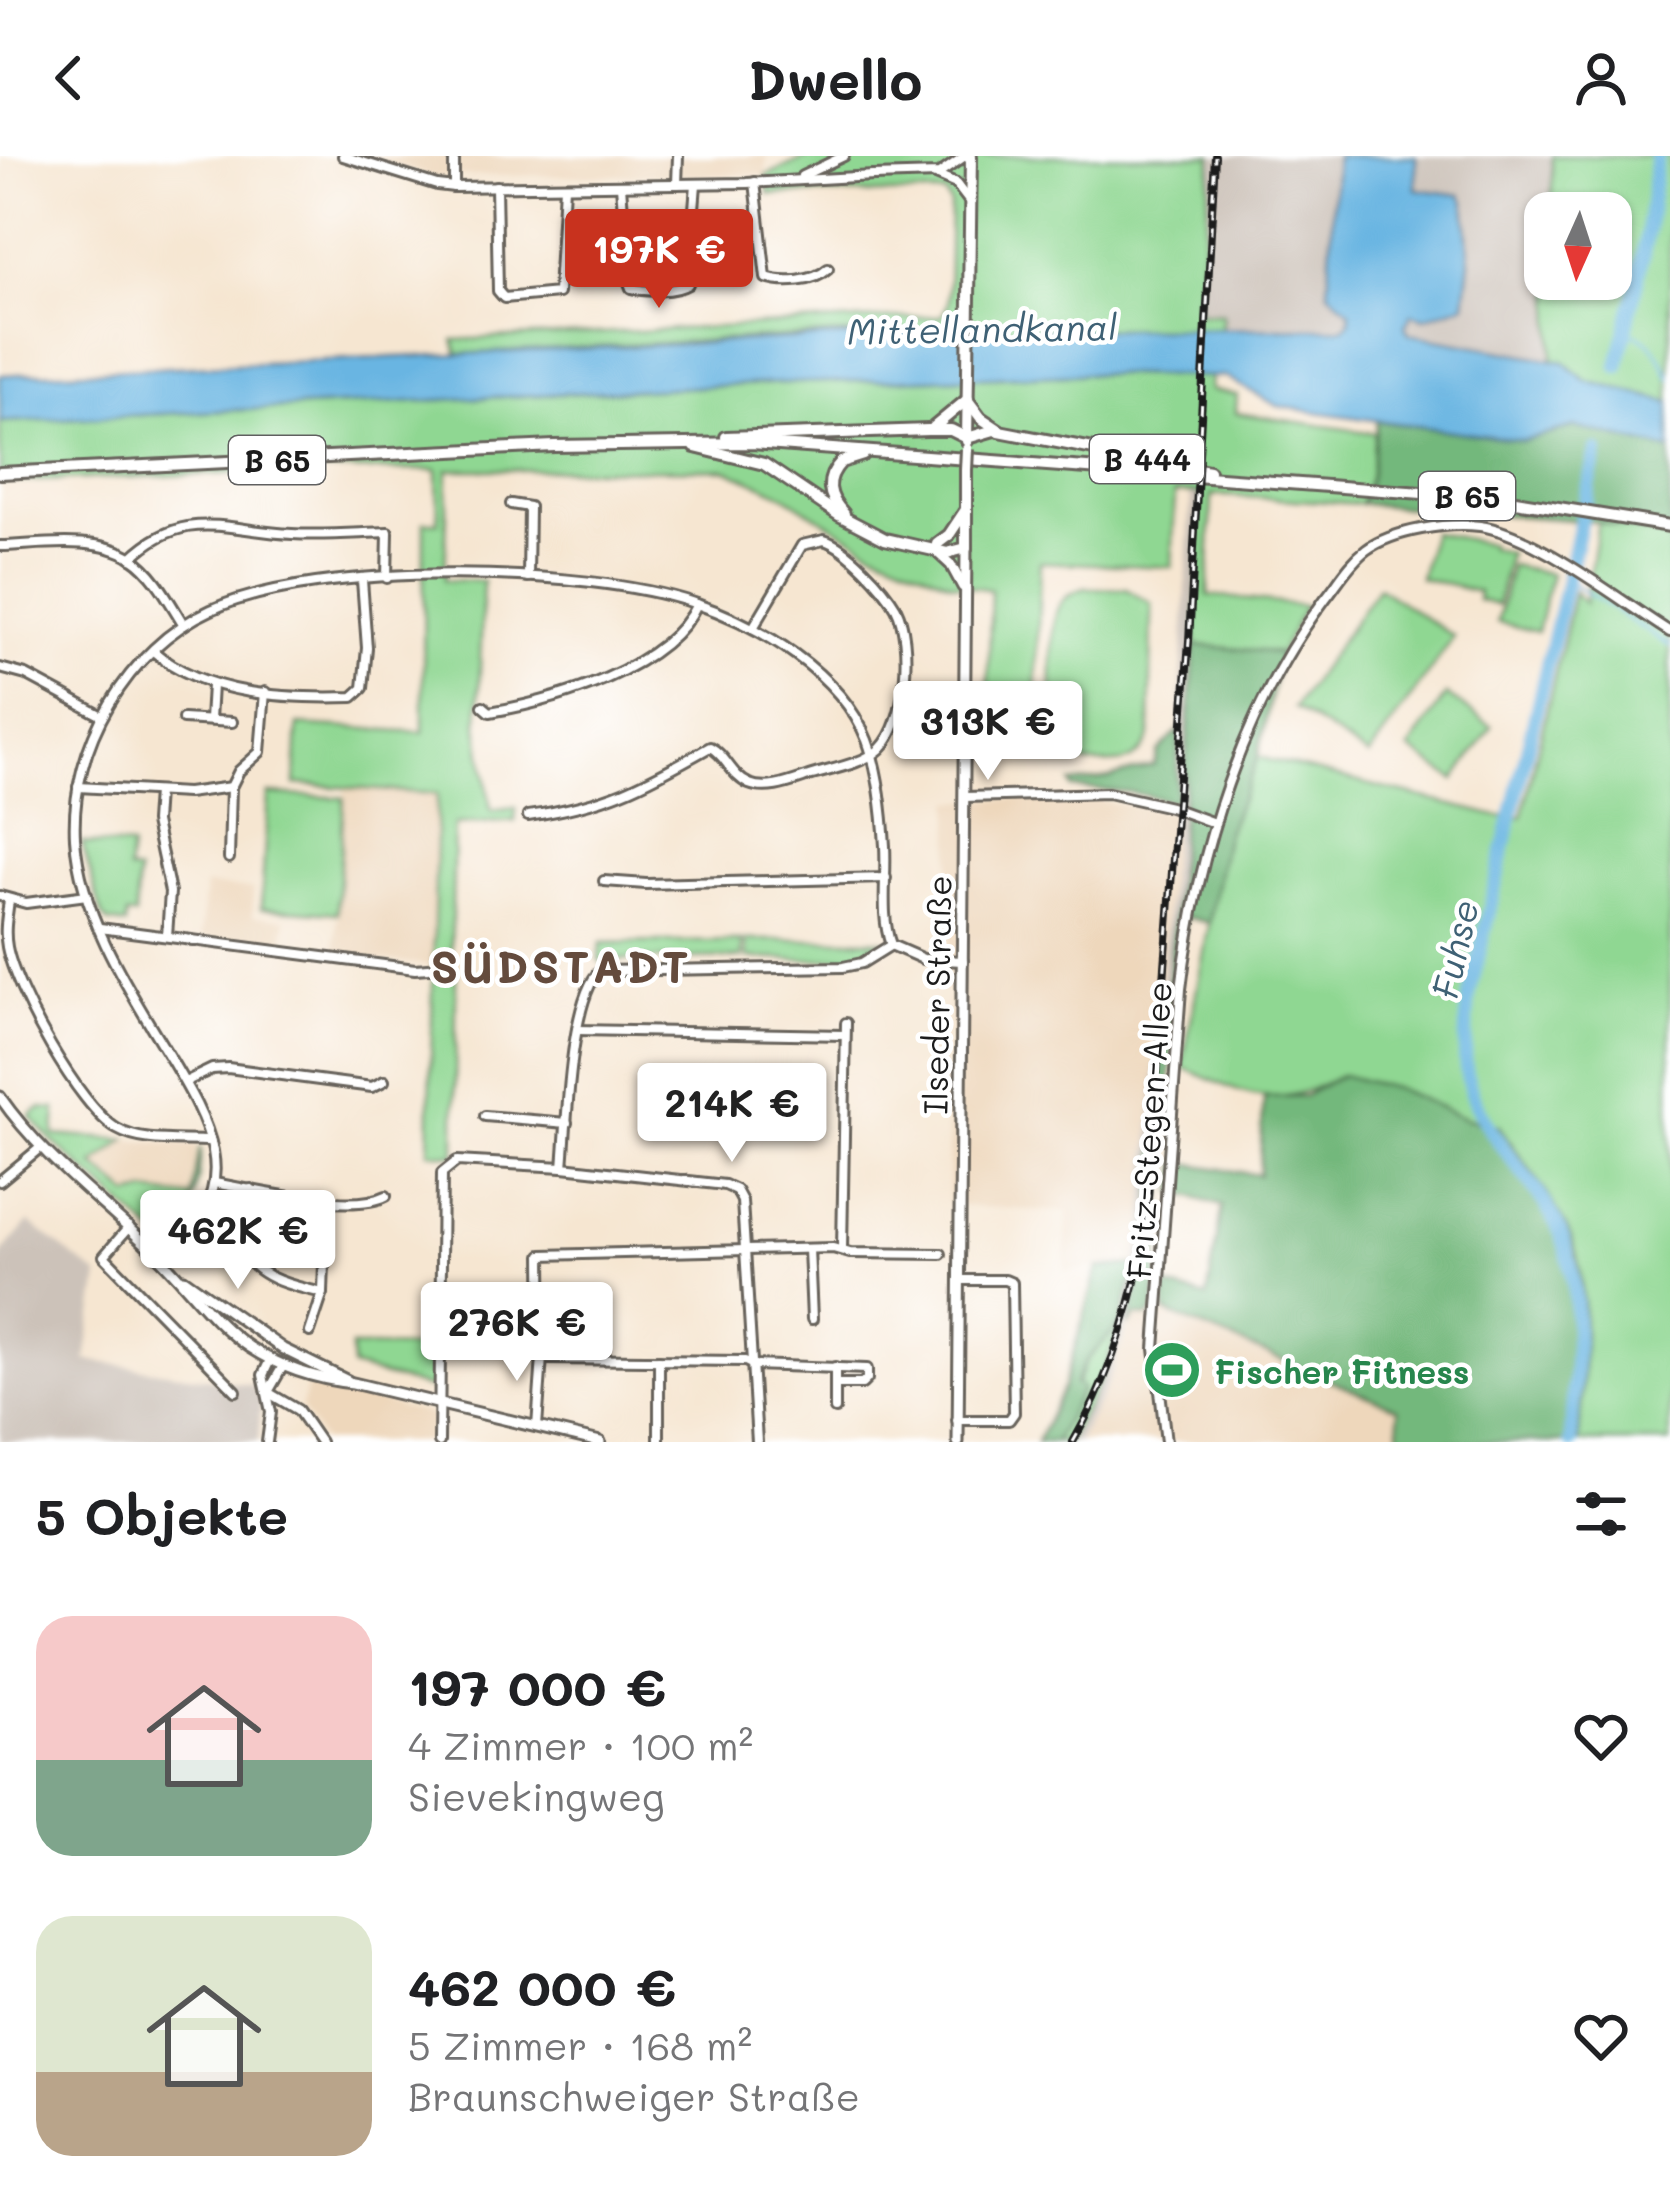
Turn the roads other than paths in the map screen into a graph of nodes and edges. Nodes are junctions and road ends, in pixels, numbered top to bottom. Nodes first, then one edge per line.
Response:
1 (344, 156) edge
2 (454, 156) edge
3 (677, 156) edge
4 (844, 156) edge
5 (968, 156) edge
6 (826, 166) junction
7 (934, 175) junction
8 (873, 176) junction
9 (789, 179) junction
10 (755, 182) junction
11 (677, 184) junction
12 (696, 184) junction
13 (564, 185) junction
14 (621, 185) junction
15 (496, 186) junction
16 (454, 187) junction
17 (970, 205) junction
18 (828, 269) dead end
19 (968, 399) junction
20 (928, 430) junction
21 (1000, 431) junction
22 (689, 442) junction
23 (668, 443) junction
24 (967, 444) junction
25 (897, 452) junction
26 (0, 473) edge
27 (1260, 481) junction
28 (511, 504) dead end
29 (966, 508) junction
30 (856, 524) junction
31 (1670, 526) edge
32 (0, 546) edge
33 (932, 548) junction
34 (966, 548) junction
35 (131, 558) junction
36 (527, 577) junction
37 (387, 578) junction
38 (362, 580) junction
39 (965, 592) junction
40 (697, 604) junction
41 (184, 625) junction
42 (753, 628) junction
43 (1670, 632) edge
44 (153, 651) junction
45 (0, 668) edge
46 (212, 685) junction
47 (265, 692) junction
48 (482, 706) dead end
49 (103, 716) junction
50 (183, 719) dead end
51 (210, 720) junction
52 (232, 722) dead end
53 (872, 755) junction
54 (78, 787) junction
55 (231, 788) junction
56 (157, 792) junction
57 (965, 797) junction
58 (528, 815) dead end
59 (1214, 823) junction
60 (229, 858) dead end
61 (886, 878) junction
62 (604, 881) dead end
63 (87, 895) junction
64 (4, 898) edge
65 (100, 928) junction
66 (167, 936) junction
67 (892, 945) junction
68 (963, 961) junction
69 (442, 968) dead end
70 (846, 1023) dead end
71 (576, 1030) junction
72 (845, 1035) junction
73 (384, 1081) dead end
74 (185, 1082) junction
75 (0, 1097) edge
76 (485, 1116) dead end
77 (567, 1123) junction
78 (209, 1141) junction
79 (41, 1148) junction
80 (563, 1167) junction
81 (0, 1181) edge
82 (214, 1183) junction
83 (251, 1189) junction
84 (386, 1196) dead end
85 (326, 1200) junction
86 (129, 1227) junction
87 (809, 1249) junction
88 (842, 1249) junction
89 (744, 1251) junction
90 (941, 1254) dead end
91 (161, 1258) junction
92 (170, 1268) junction
93 (958, 1280) junction
94 (323, 1293) junction
95 (812, 1319) dead end
96 (310, 1332) dead end
97 (283, 1349) junction
98 (542, 1355) junction
99 (270, 1360) junction
100 (659, 1360) junction
101 (753, 1365) junction
102 (283, 1366) junction
103 (835, 1367) junction
104 (353, 1383) junction
105 (835, 1384) junction
106 (236, 1391) dead end
107 (268, 1392) junction
108 (440, 1405) junction
109 (835, 1409) dead end
110 (957, 1420) junction
111 (537, 1427) junction
112 (554, 1437) edge
113 (267, 1442) edge
114 (320, 1442) edge
115 (440, 1442) edge
116 (600, 1442) edge
117 (659, 1442) edge
118 (757, 1442) edge
119 (958, 1442) edge
120 (1166, 1442) edge

1 - 16 street
2 - 16 street
3 - 11 street
4 - 6 street
5 - 7 street
5 - 17 main road
6 - 8 street
6 - 9 street
7 - 8 street
7 - 17 street
8 - 9 street
9 - 10 street
10 - 12 street
10 - 18 street
11 - 12 street
11 - 14 street
12 - 14 street
13 - 14 street
13 - 15 street
13 - 15 street
15 - 16 street
17 - 19 main road
19 - 20 main road
19 - 21 main road
19 - 24 main road
20 - 22 main road
20 - 24 main road
21 - 24 main road
21 - 27 main road, B 444
22 - 23 main road, B 65
22 - 25 main road, B 65
23 - 26 main road, B 65
23 - 30 main road
24 - 29 main road, bridge
25 - 27 main road, B 65
25 - 30 main road
27 - 31 main road, B 65
28 - 36 street
29 - 33 main road
29 - 34 main road
30 - 33 main road
32 - 35 street
33 - 34 main road
33 - 39 street
34 - 39 street, Ilseder Straße
35 - 37 street
35 - 41 street
36 - 37 street
36 - 40 street
37 - 38 street
38 - 41 street
38 - 47 street
39 - 57 street, Ilseder Straße
40 - 42 street
40 - 48 street
41 - 44 street
42 - 53 street
42 - 53 street
43 - 59 street, Fritz-Stegen-Allee
44 - 46 street
44 - 49 street
45 - 49 street
46 - 47 street
46 - 51 street
47 - 55 street
49 - 54 street
50 - 51 street
51 - 52 street
53 - 58 street
53 - 61 street
54 - 56 street
54 - 63 street
55 - 56 street
55 - 60 street
56 - 66 street
57 - 59 street
57 - 68 street, Ilseder Straße
59 - 120 street, Fritz-Stegen-Allee
61 - 62 street
61 - 67 street
63 - 64 street
63 - 65 street
64 - 78 street
65 - 66 street
65 - 74 street
66 - 69 street
67 - 68 street
67 - 71 street
68 - 93 street, Ilseder Straße
70 - 72 street
71 - 72 street
71 - 77 street
72 - 88 street
73 - 74 street
74 - 78 street
75 - 79 street
76 - 77 street
77 - 80 street
78 - 82 street
79 - 81 street
79 - 86 street
80 - 89 street
80 - 108 street
82 - 83 street
82 - 91 street
83 - 85 street
83 - 94 street
84 - 85 street
85 - 94 street
86 - 91 street
86 - 106 street
87 - 88 street
87 - 89 street
87 - 95 street
88 - 90 street
89 - 98 street
89 - 101 street
91 - 92 street
92 - 97 street
92 - 99 street
93 - 110 street, Ilseder Straße
93 - 110 street
94 - 96 street
97 - 99 street
97 - 102 street
97 - 104 street
98 - 100 street
98 - 111 street
99 - 102 street
99 - 107 street
100 - 101 street
100 - 117 street
101 - 103 street
101 - 118 street
102 - 104 street
102 - 107 street
103 - 105 street
103 - 105 street
104 - 108 street
105 - 109 street
107 - 113 street
107 - 114 street
108 - 111 street
108 - 115 street
110 - 119 street, Ilseder Straße
111 - 112 street
112 - 116 street

